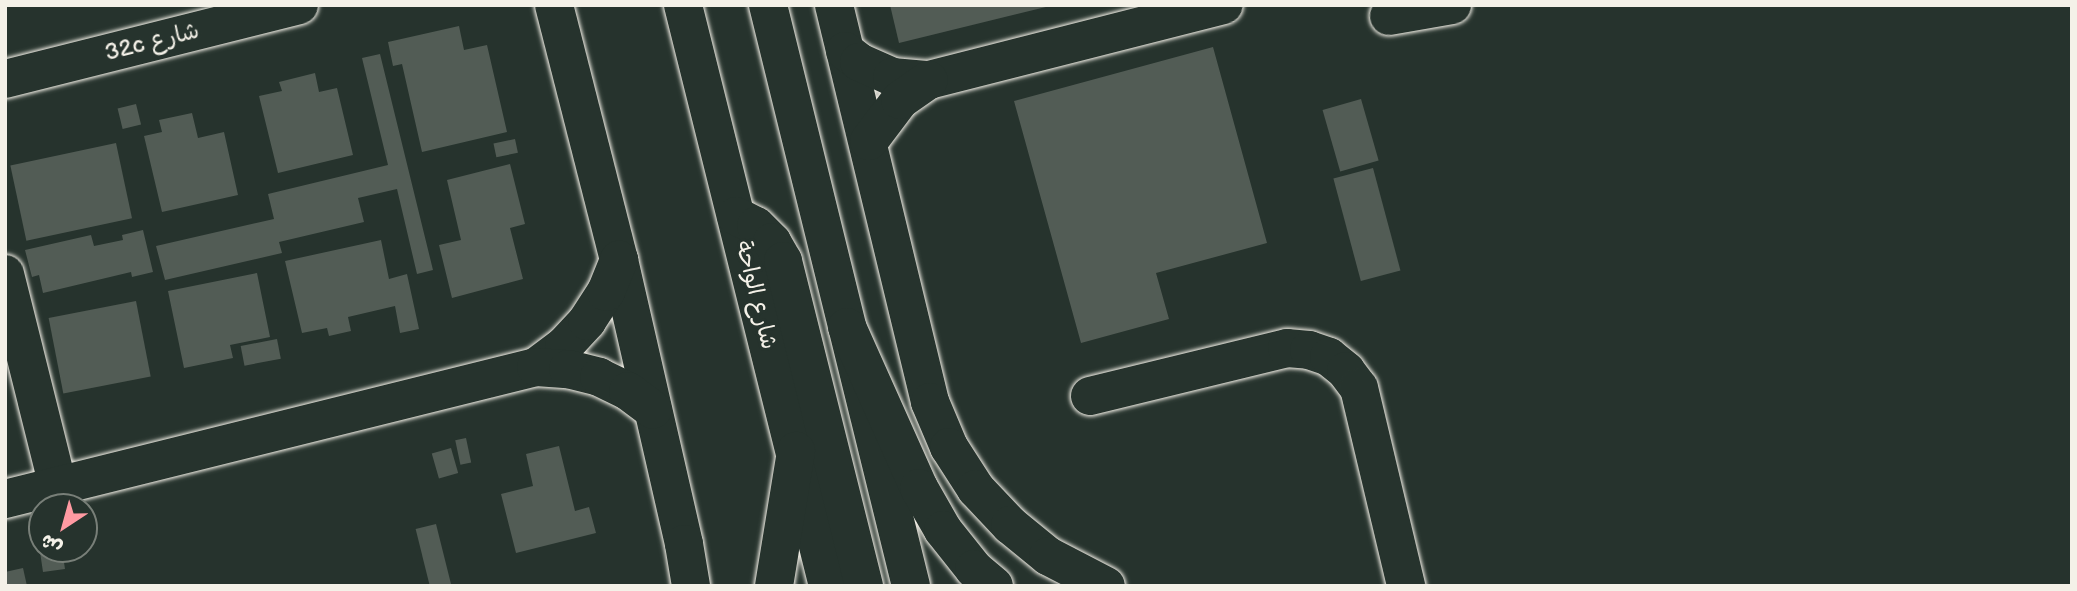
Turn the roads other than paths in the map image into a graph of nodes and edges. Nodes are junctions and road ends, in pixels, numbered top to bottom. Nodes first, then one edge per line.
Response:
1 (299, 5) edge
2 (554, 5) edge
3 (683, 5) edge
4 (768, 5) edge
5 (834, 5) edge
6 (1224, 5) edge
7 (1452, 5) edge
8 (1389, 16) dead end
9 (845, 51) junction
10 (5, 79) edge
11 (929, 80) junction
12 (869, 141) junction
13 (736, 216) junction
14 (619, 260) junction
15 (5, 274) edge
16 (847, 327) junction
17 (536, 366) junction
18 (1090, 396) dead end
19 (653, 410) junction
20 (796, 450) junction
21 (58, 486) junction
22 (5, 499) edge
23 (691, 586) edge
24 (774, 586) edge
25 (828, 586) edge
26 (864, 586) edge
27 (911, 586) edge
28 (994, 586) edge
29 (1106, 586) edge
30 (1406, 586) edge

1 - 10 street, 32c شارع
2 - 14 street
3 - 13 street, شارع الواحة
4 - 16 street
5 - 9 street
6 - 11 street
7 - 8 street
9 - 11 street
9 - 12 street
11 - 12 street
12 - 29 street
13 - 20 street, شارع الواحة
13 - 26 street
14 - 17 street
14 - 19 street
15 - 21 street
16 - 27 street
16 - 28 street
17 - 19 street
17 - 21 street
18 - 30 street
19 - 23 street
20 - 24 street
20 - 25 street, شارع الواحة
21 - 22 street

